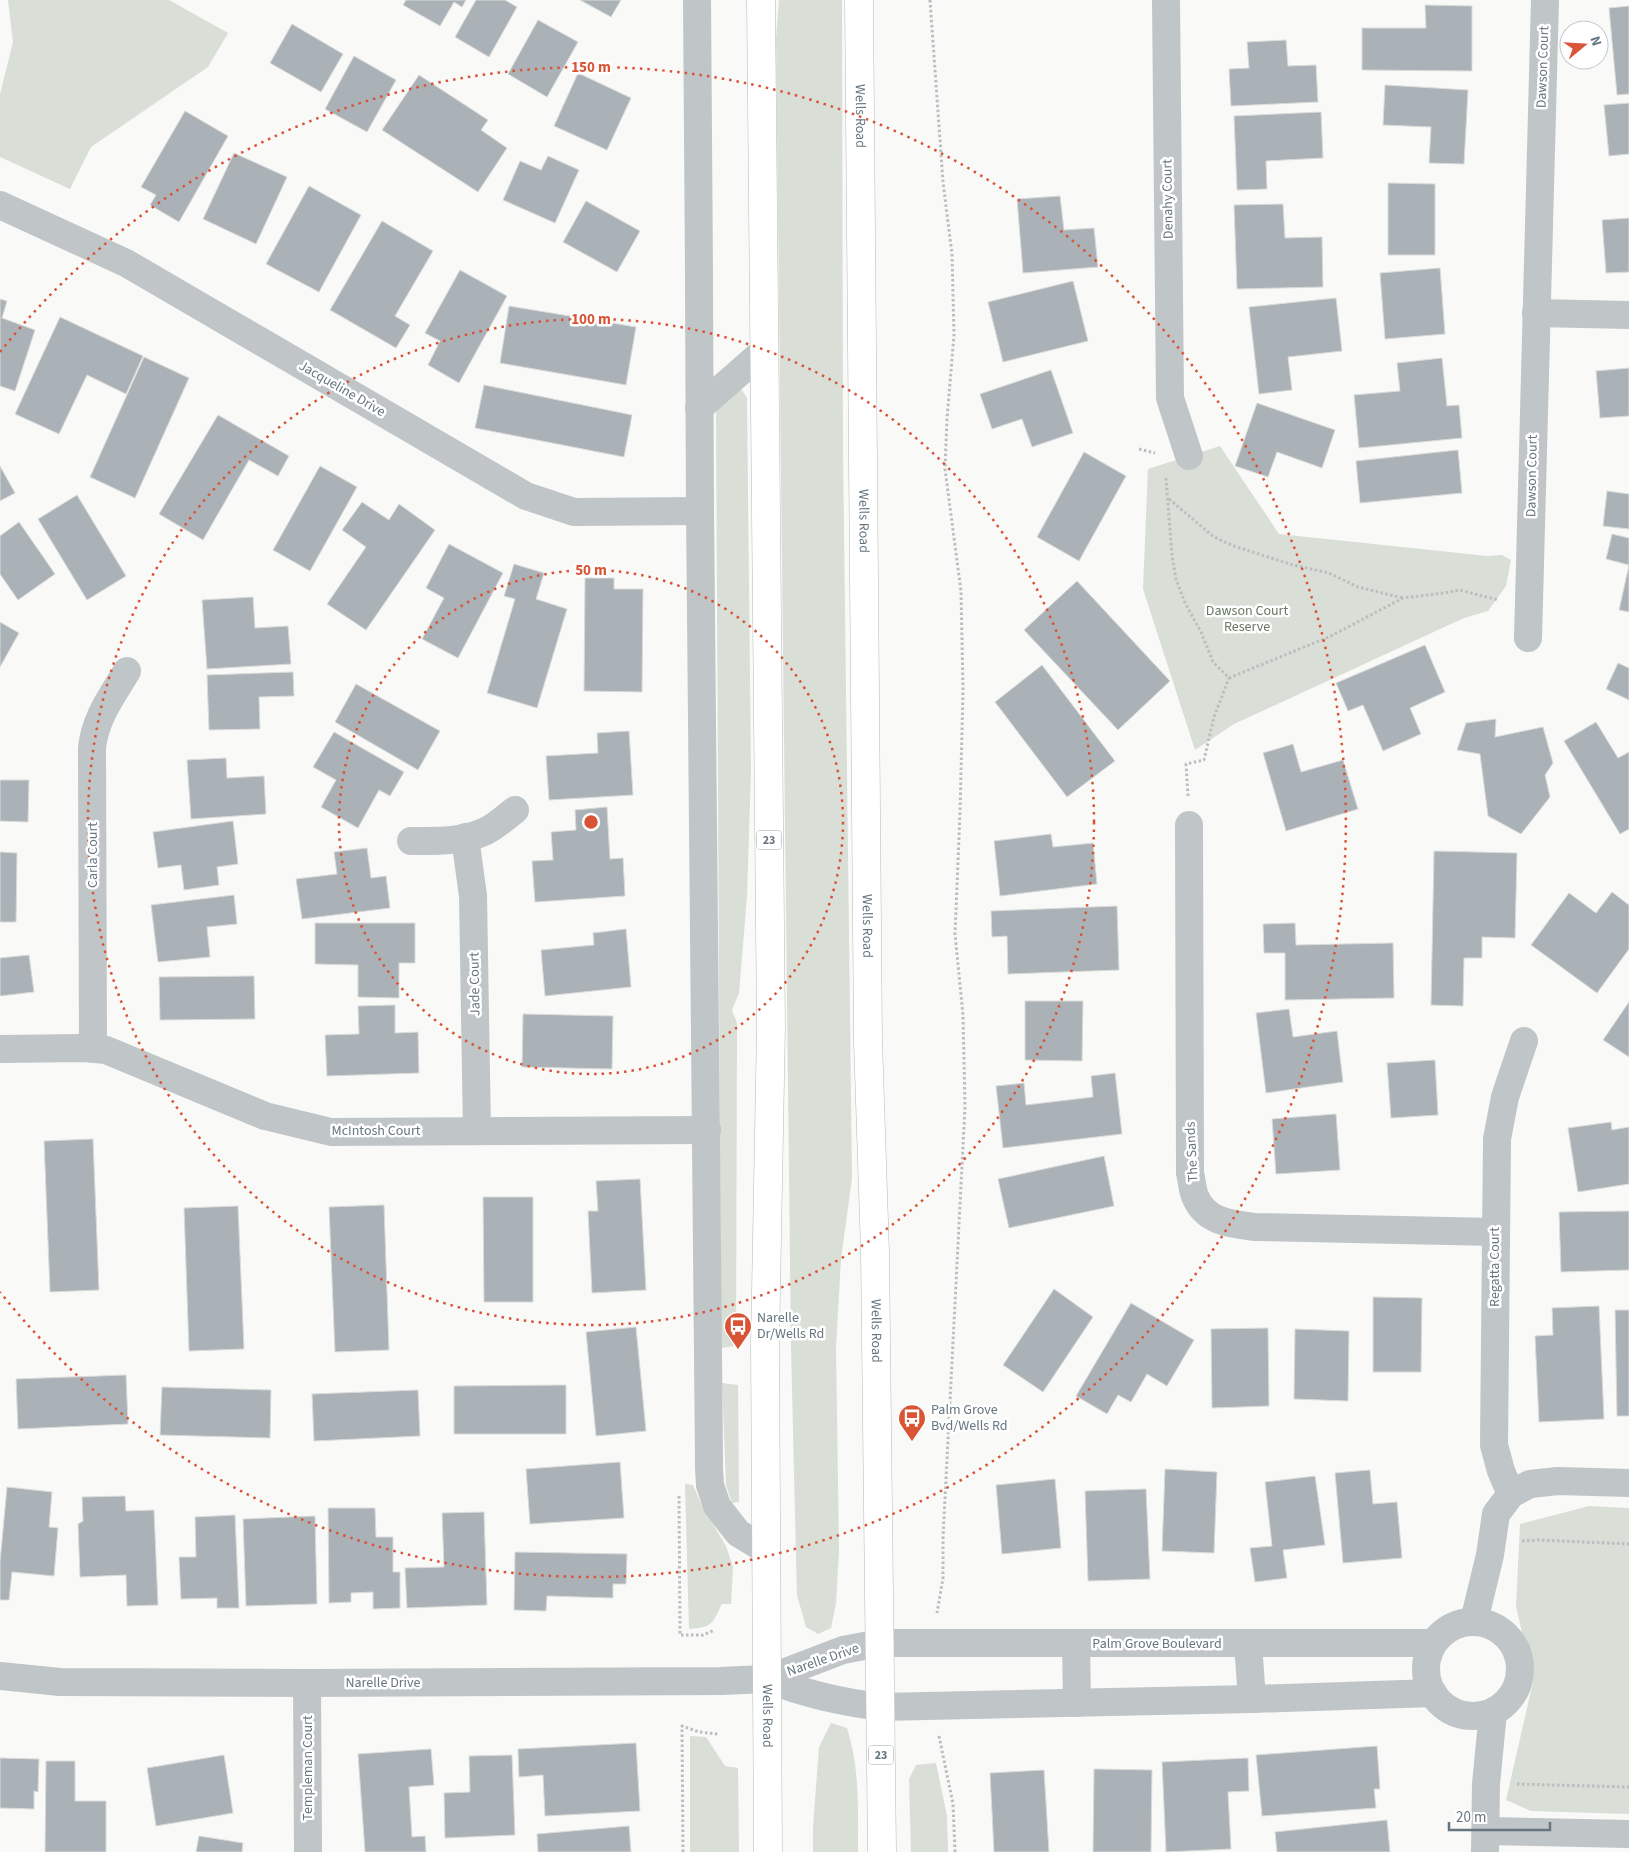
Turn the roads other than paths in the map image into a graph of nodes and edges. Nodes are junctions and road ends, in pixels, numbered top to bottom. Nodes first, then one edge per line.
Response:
1 (697, 0) edge
2 (761, 0) edge
3 (859, 0) edge
4 (1166, 0) edge
5 (1545, 0) edge
6 (0, 205) edge
7 (1536, 313) junction
8 (1629, 315) edge
9 (765, 350) junction
10 (699, 408) junction
11 (1189, 456) dead end
12 (700, 511) junction
13 (1528, 638) dead end
14 (128, 671) dead end
15 (515, 810) dead end
16 (1189, 825) road end
17 (465, 837) junction
18 (411, 841) dead end
19 (1524, 1041) dead end
20 (93, 1048) junction
21 (0, 1049) edge
22 (477, 1130) junction
23 (707, 1130) junction
24 (1495, 1232) junction
25 (1629, 1483) edge
26 (1510, 1494) junction
27 (1490, 1549) junction
28 (766, 1550) junction
29 (1474, 1621) junction
30 (1504, 1633) junction
31 (880, 1643) junction
32 (1433, 1643) junction
33 (1076, 1644) junction
34 (1248, 1644) junction
35 (0, 1676) edge
36 (766, 1679) junction
37 (307, 1683) junction
38 (1433, 1693) junction
39 (1252, 1699) junction
40 (1077, 1703) junction
41 (881, 1707) junction
42 (1479, 1713) junction
43 (1629, 1834) edge
44 (1486, 1841) edge
45 (308, 1852) edge
46 (768, 1852) edge
47 (882, 1852) edge

1 - 10 street
2 - 9 main road, Wells Road / 23
3 - 31 main road, Wells Road / 23
4 - 11 street, Denahy Court
5 - 7 street, Dawson Court
6 - 12 street, Jacqueline Drive
7 - 8 street
7 - 13 street, Dawson Court
9 - 10 street
9 - 28 main road, Wells Road / 23
10 - 12 street
12 - 23 street
14 - 20 street, Carla Court
15 - 17 street
16 - 24 street, The Sands
17 - 18 street
17 - 22 street, Jade Court
19 - 24 street, Regatta Court
20 - 21 street, McIntosh Court
20 - 22 street, McIntosh Court
22 - 23 street, McIntosh Court
23 - 28 street
24 - 26 street, Regatta Court
25 - 26 street
26 - 27 street
27 - 29 street
27 - 30 street
28 - 36 main road, Wells Road / 23
29 - 30 street
29 - 32 street
30 - 42 street
31 - 33 street, Palm Grove Boulevard
31 - 36 street, Narelle Drive
31 - 41 main road, Wells Road / 23
32 - 34 street, Palm Grove Boulevard
32 - 38 street
33 - 34 street, Palm Grove Boulevard
33 - 40 street
34 - 39 street
35 - 37 street, Narelle Drive
36 - 37 street, Narelle Drive
36 - 41 street, Narelle Drive
36 - 46 main road, Wells Road / 23
37 - 45 street, Templeman Court
38 - 39 street
38 - 42 street
39 - 40 street
40 - 41 street
41 - 47 main road, Wells Road / 23
42 - 44 street
43 - 44 street

